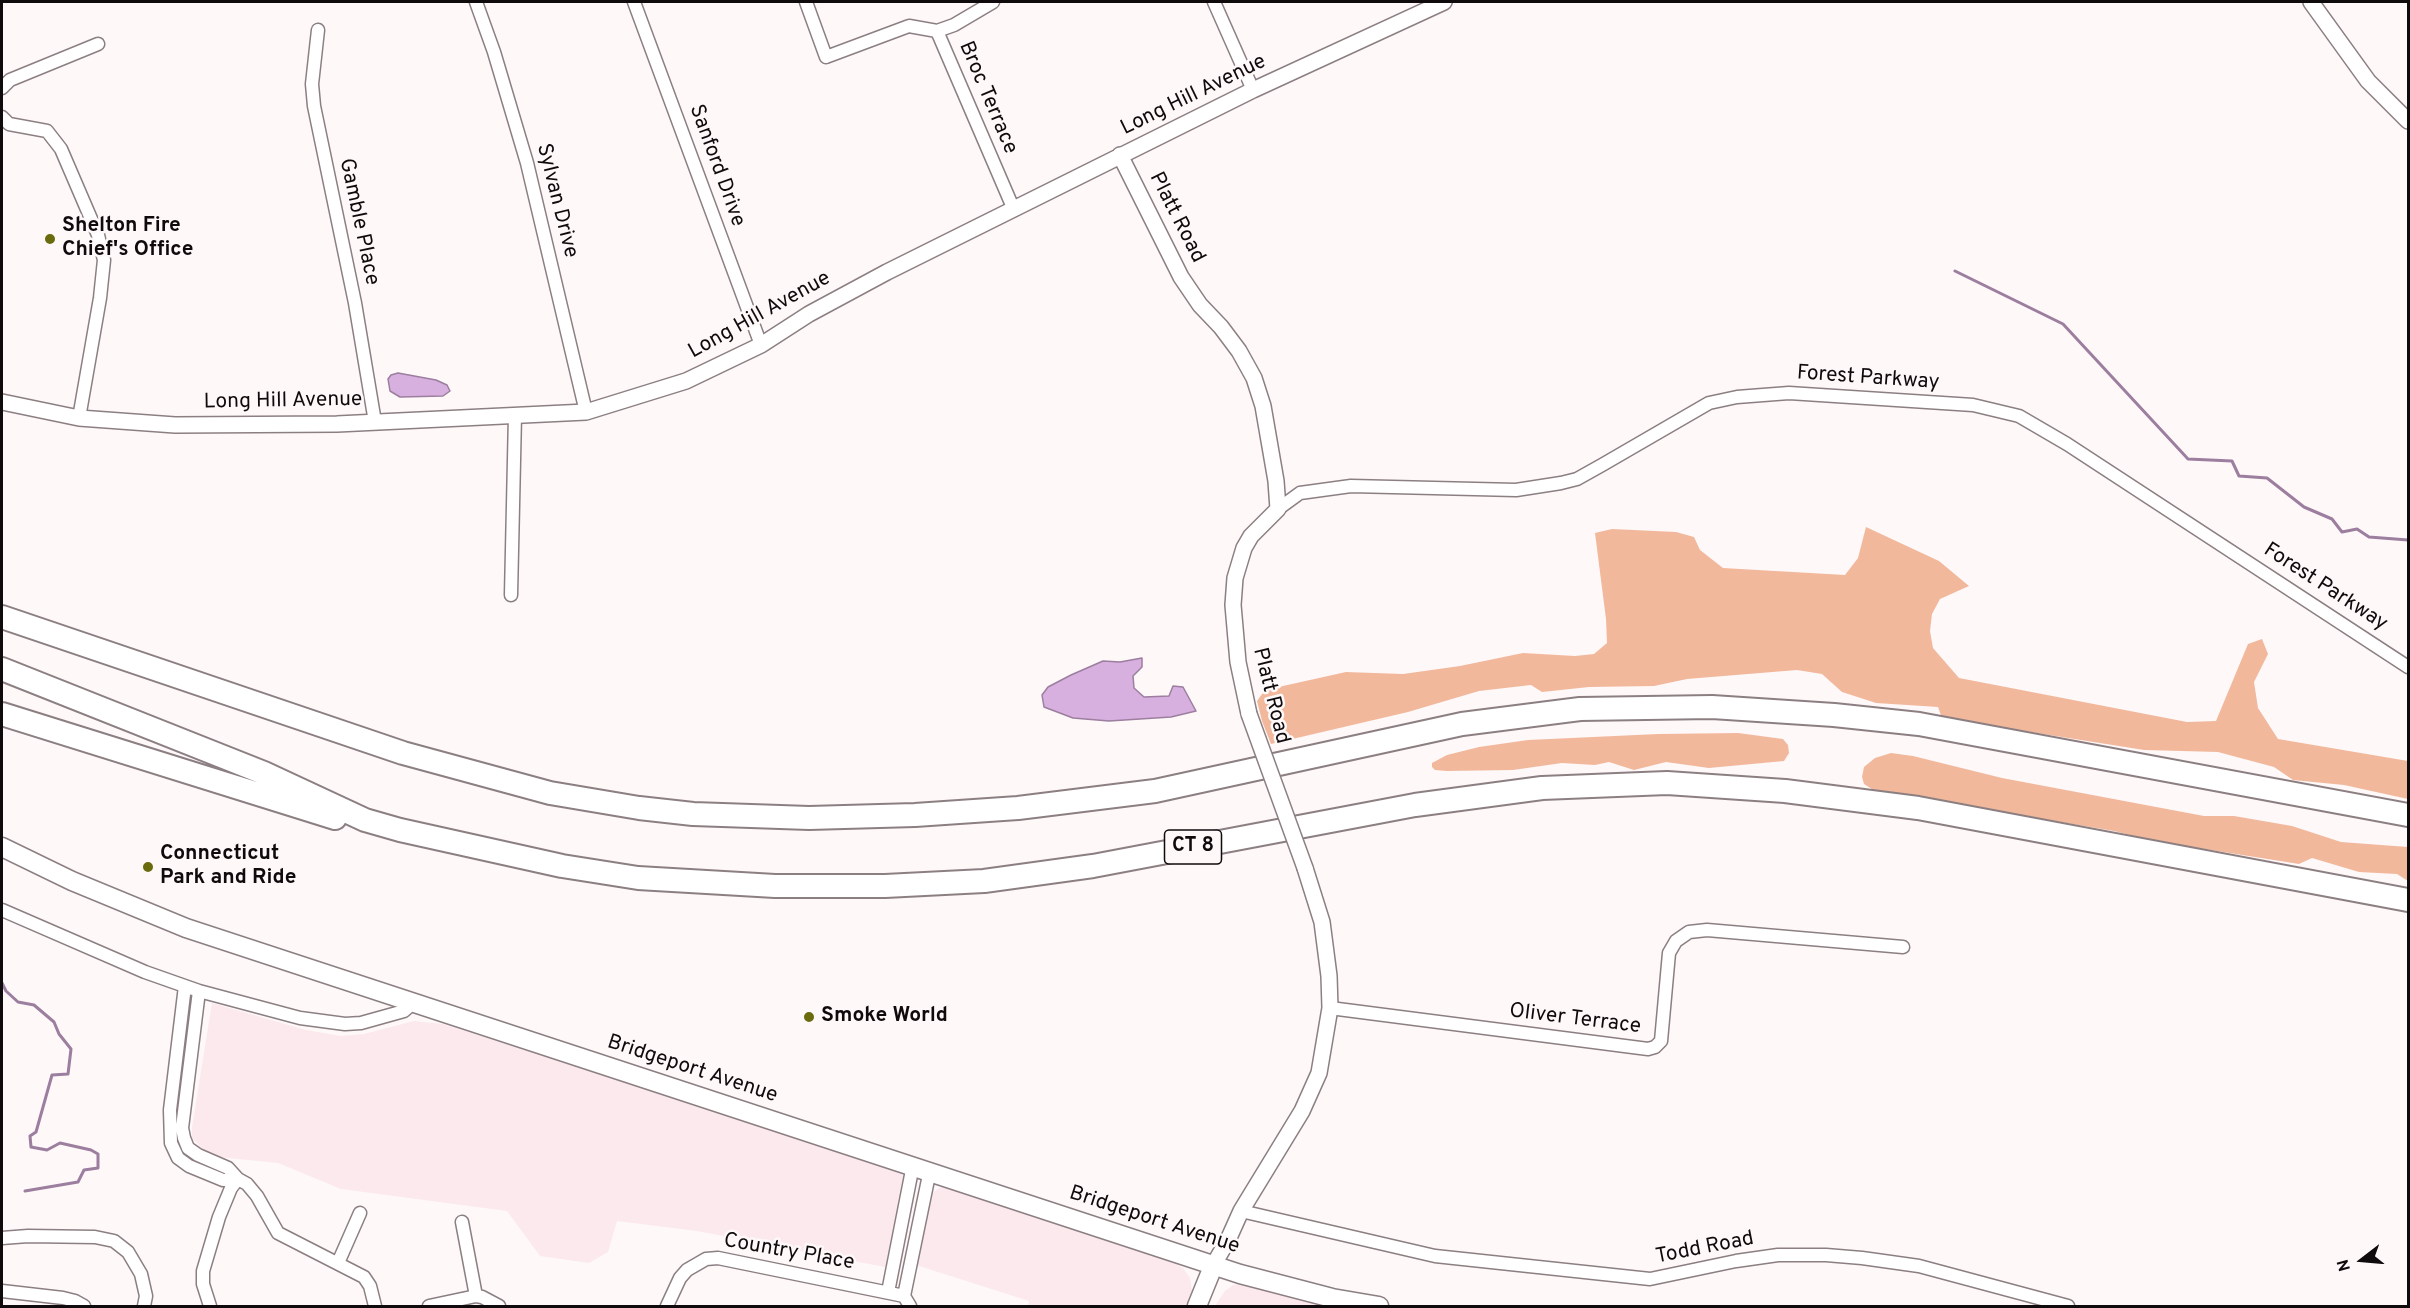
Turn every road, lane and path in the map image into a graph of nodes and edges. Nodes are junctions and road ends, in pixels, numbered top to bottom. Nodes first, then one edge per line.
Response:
1 (476, 2) edge
2 (634, 2) edge
3 (806, 2) edge
4 (993, 2) edge
5 (1214, 2) edge
6 (1444, 2) edge
7 (2311, 2) edge
8 (318, 30) dead end
9 (937, 31) junction
10 (98, 44) dead end
11 (2, 88) edge
12 (1253, 90) junction
13 (2, 117) edge
14 (2409, 121) edge
15 (1120, 155) junction
16 (1014, 210) junction
17 (761, 345) junction
18 (2, 402) edge
19 (586, 412) junction
20 (515, 416) junction
21 (79, 418) junction
22 (375, 422) junction
23 (1278, 508) junction
24 (511, 595) dead end
25 (2, 617) edge
26 (2409, 667) edge
27 (2, 669) edge
28 (2, 714) edge
29 (2409, 815) edge
30 (365, 820) junction
31 (2, 847) edge
32 (2409, 900) edge
33 (2, 910) edge
34 (1903, 947) dead end
35 (185, 986) junction
36 (199, 991) junction
37 (413, 1003) junction
38 (1330, 1008) junction
39 (175, 1128) junction
40 (922, 1167) junction
41 (238, 1179) junction
42 (1241, 1211) junction
43 (360, 1213) dead end
44 (462, 1222) dead end
45 (2, 1237) edge
46 (338, 1263) junction
47 (1214, 1264) junction
48 (2, 1291) edge
49 (888, 1292) junction
50 (476, 1296) junction
51 (907, 1301) edge
52 (668, 1305) edge
53 (84, 1306) edge
54 (144, 1306) edge
55 (210, 1306) edge
56 (375, 1306) edge
57 (429, 1306) edge
58 (499, 1306) edge
59 (681, 1306) edge
60 (1197, 1306) edge
61 (1378, 1306) edge
62 (2068, 1306) edge

1 - 19 street, Sylvan Drive
2 - 17 street, Sanford Drive
3 - 9 street, Broc Terrace
4 - 9 street
5 - 12 street
6 - 12 street, Long Hill Avenue
7 - 14 street
8 - 22 street, Gamble Place
9 - 16 street, Broc Terrace
10 - 11 street
12 - 15 street, Long Hill Avenue
13 - 21 street
15 - 16 street, Long Hill Avenue
15 - 23 street, Platt Road
16 - 17 street, Long Hill Avenue
17 - 19 street, Long Hill Avenue
18 - 21 street, Long Hill Avenue
19 - 20 street, Long Hill Avenue
20 - 22 street, Long Hill Avenue
20 - 24 street
21 - 22 street, Long Hill Avenue
23 - 26 street, Forest Parkway
23 - 38 street, Platt Road, bridge
25 - 29 highway
27 - 30 highway, CT 8
28 - 30 highway
30 - 32 highway, CT 8
31 - 37 main road, Bridgeport Avenue
33 - 35 street
34 - 38 street, Oliver Terrace
35 - 36 street
35 - 39 street
36 - 37 street
36 - 39 street
37 - 40 main road, Bridgeport Avenue
38 - 42 street, Platt Road
39 - 41 street
40 - 47 main road, Bridgeport Avenue
40 - 49 street
40 - 51 street, Country Place
41 - 46 street
41 - 55 street
42 - 47 street, Platt Road
42 - 62 street, Todd Road
43 - 46 street
44 - 50 street
45 - 54 street
46 - 56 street
47 - 60 main road
47 - 61 main road, Bridgeport Avenue
48 - 53 street
49 - 51 street, Country Place
49 - 52 street, Country Place
50 - 57 street
50 - 58 street
52 - 59 street, Country Place

